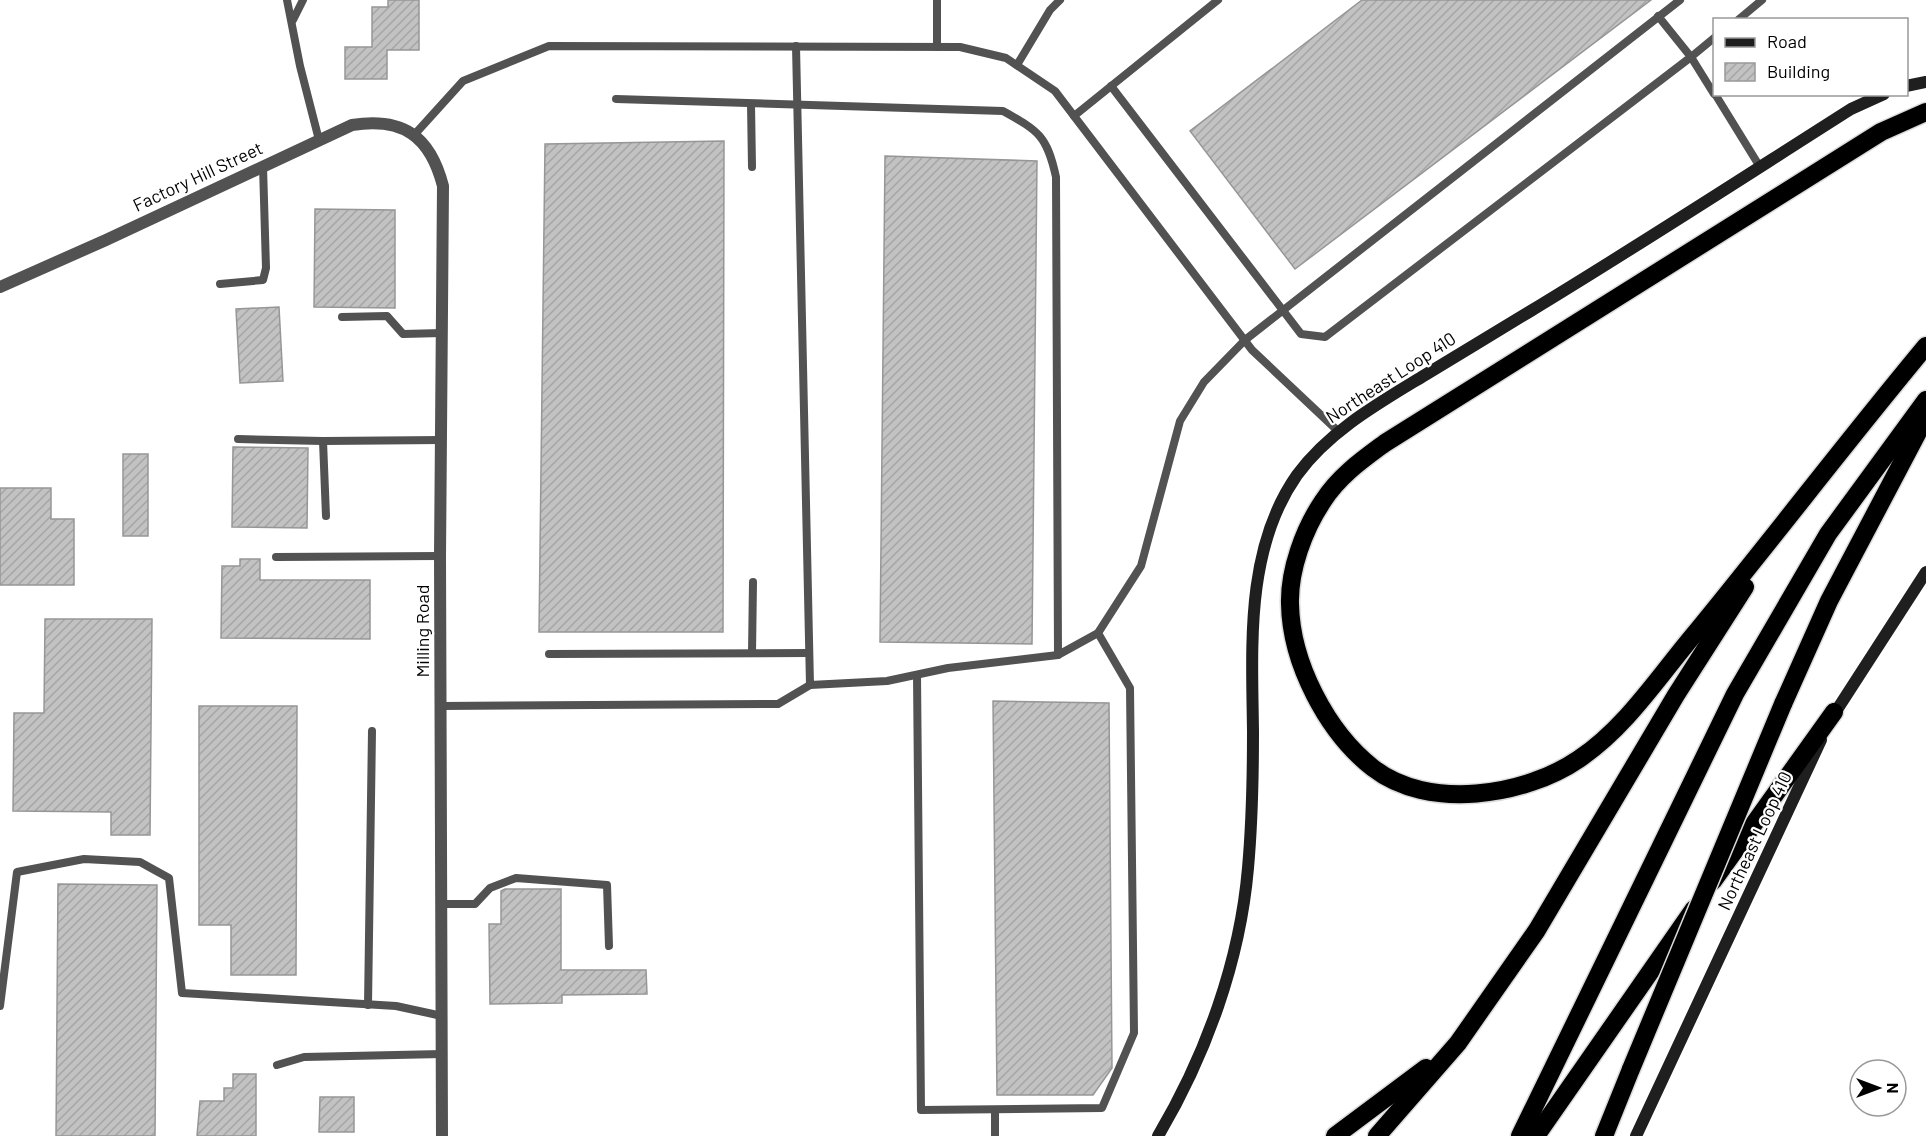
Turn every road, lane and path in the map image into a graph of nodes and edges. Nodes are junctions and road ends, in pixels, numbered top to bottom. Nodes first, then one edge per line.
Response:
1 (287, 0) edge
2 (303, 0) edge
3 (937, 0) edge
4 (1060, 0) edge
5 (1218, 0) edge
6 (1680, 0) edge
7 (1762, 0) edge
8 (1659, 16) junction
9 (1740, 18) edge
10 (293, 20) junction
11 (1713, 39) edge
12 (796, 46) junction
13 (937, 47) junction
14 (1691, 57) junction
15 (1017, 65) junction
16 (1926, 82) edge
17 (1111, 86) junction
18 (1908, 86) edge
19 (1713, 91) edge
20 (1716, 96) edge
21 (1880, 96) edge
22 (616, 99) dead end
23 (751, 104) junction
24 (798, 105) junction
25 (1926, 112) edge
26 (1074, 116) junction
27 (415, 134) junction
28 (319, 140) junction
29 (263, 166) junction
30 (752, 167) dead end
31 (1760, 167) junction
32 (220, 284) dead end
33 (0, 287) edge
34 (1283, 310) junction
35 (342, 317) dead end
36 (442, 333) junction
37 (1245, 340) junction
38 (1926, 346) edge
39 (1926, 400) edge
40 (1926, 417) edge
41 (1340, 432) junction
42 (238, 439) dead end
43 (442, 440) junction
44 (324, 441) junction
45 (326, 516) dead end
46 (1777, 534) junction
47 (440, 556) junction
48 (276, 557) dead end
49 (1926, 572) edge
50 (753, 582) dead end
51 (1098, 633) junction
52 (752, 653) junction
53 (809, 653) junction
54 (549, 654) dead end
55 (1058, 655) junction
56 (917, 675) junction
57 (810, 685) junction
58 (441, 706) junction
59 (1834, 712) junction
60 (372, 731) dead end
61 (442, 904) junction
62 (609, 946) dead end
63 (368, 1005) junction
64 (0, 1006) edge
65 (442, 1016) junction
66 (1458, 1042) junction
67 (442, 1054) junction
68 (277, 1065) dead end
69 (995, 1111) junction
70 (442, 1136) edge
71 (995, 1136) edge
72 (1158, 1136) edge
73 (1335, 1136) edge
74 (1377, 1136) edge
75 (1520, 1136) edge
76 (1536, 1136) edge
77 (1604, 1136) edge
78 (1636, 1136) edge

1 - 10 lane
2 - 10 lane
3 - 13 lane
4 - 15 lane
5 - 17 lane
6 - 8 lane
7 - 9 lane
8 - 14 lane
8 - 34 lane
10 - 28 lane
11 - 14 lane
12 - 13 lane
12 - 24 lane
12 - 27 lane
13 - 15 lane
14 - 19 lane
14 - 34 lane
15 - 26 lane
16 - 18 main road
17 - 26 lane
17 - 34 lane
20 - 31 lane
21 - 31 main road, Northeast Loop 410
22 - 23 lane
23 - 24 lane
23 - 30 lane
24 - 53 lane
24 - 55 lane
25 - 46 highway
26 - 37 lane
27 - 28 street, Factory Hill Street
27 - 36 street, Milling Road
28 - 29 street, Factory Hill Street
29 - 32 lane
29 - 33 street, Factory Hill Street
31 - 41 main road, Northeast Loop 410
34 - 37 lane
35 - 36 lane
36 - 43 street, Milling Road
37 - 41 lane
37 - 51 lane
38 - 46 highway
39 - 75 highway
40 - 77 highway, bridge
41 - 72 main road, Northeast Loop 410
42 - 44 lane
43 - 44 lane
43 - 47 street, Milling Road
44 - 45 lane
46 - 66 highway
47 - 48 lane
47 - 58 street, Milling Road
49 - 59 main road, Northeast Loop 410
50 - 52 lane
51 - 55 lane
51 - 69 lane
52 - 53 lane
52 - 54 lane
53 - 57 lane
55 - 56 lane
56 - 57 lane
56 - 69 lane
57 - 58 lane
58 - 61 street, Milling Road
59 - 76 highway
59 - 78 main road, Northeast Loop 410
60 - 63 lane
61 - 62 lane
61 - 65 street, Milling Road
63 - 64 lane
63 - 65 lane
65 - 67 street, Milling Road
66 - 73 highway
66 - 74 highway
67 - 68 lane
67 - 70 street, Milling Road
69 - 71 lane

